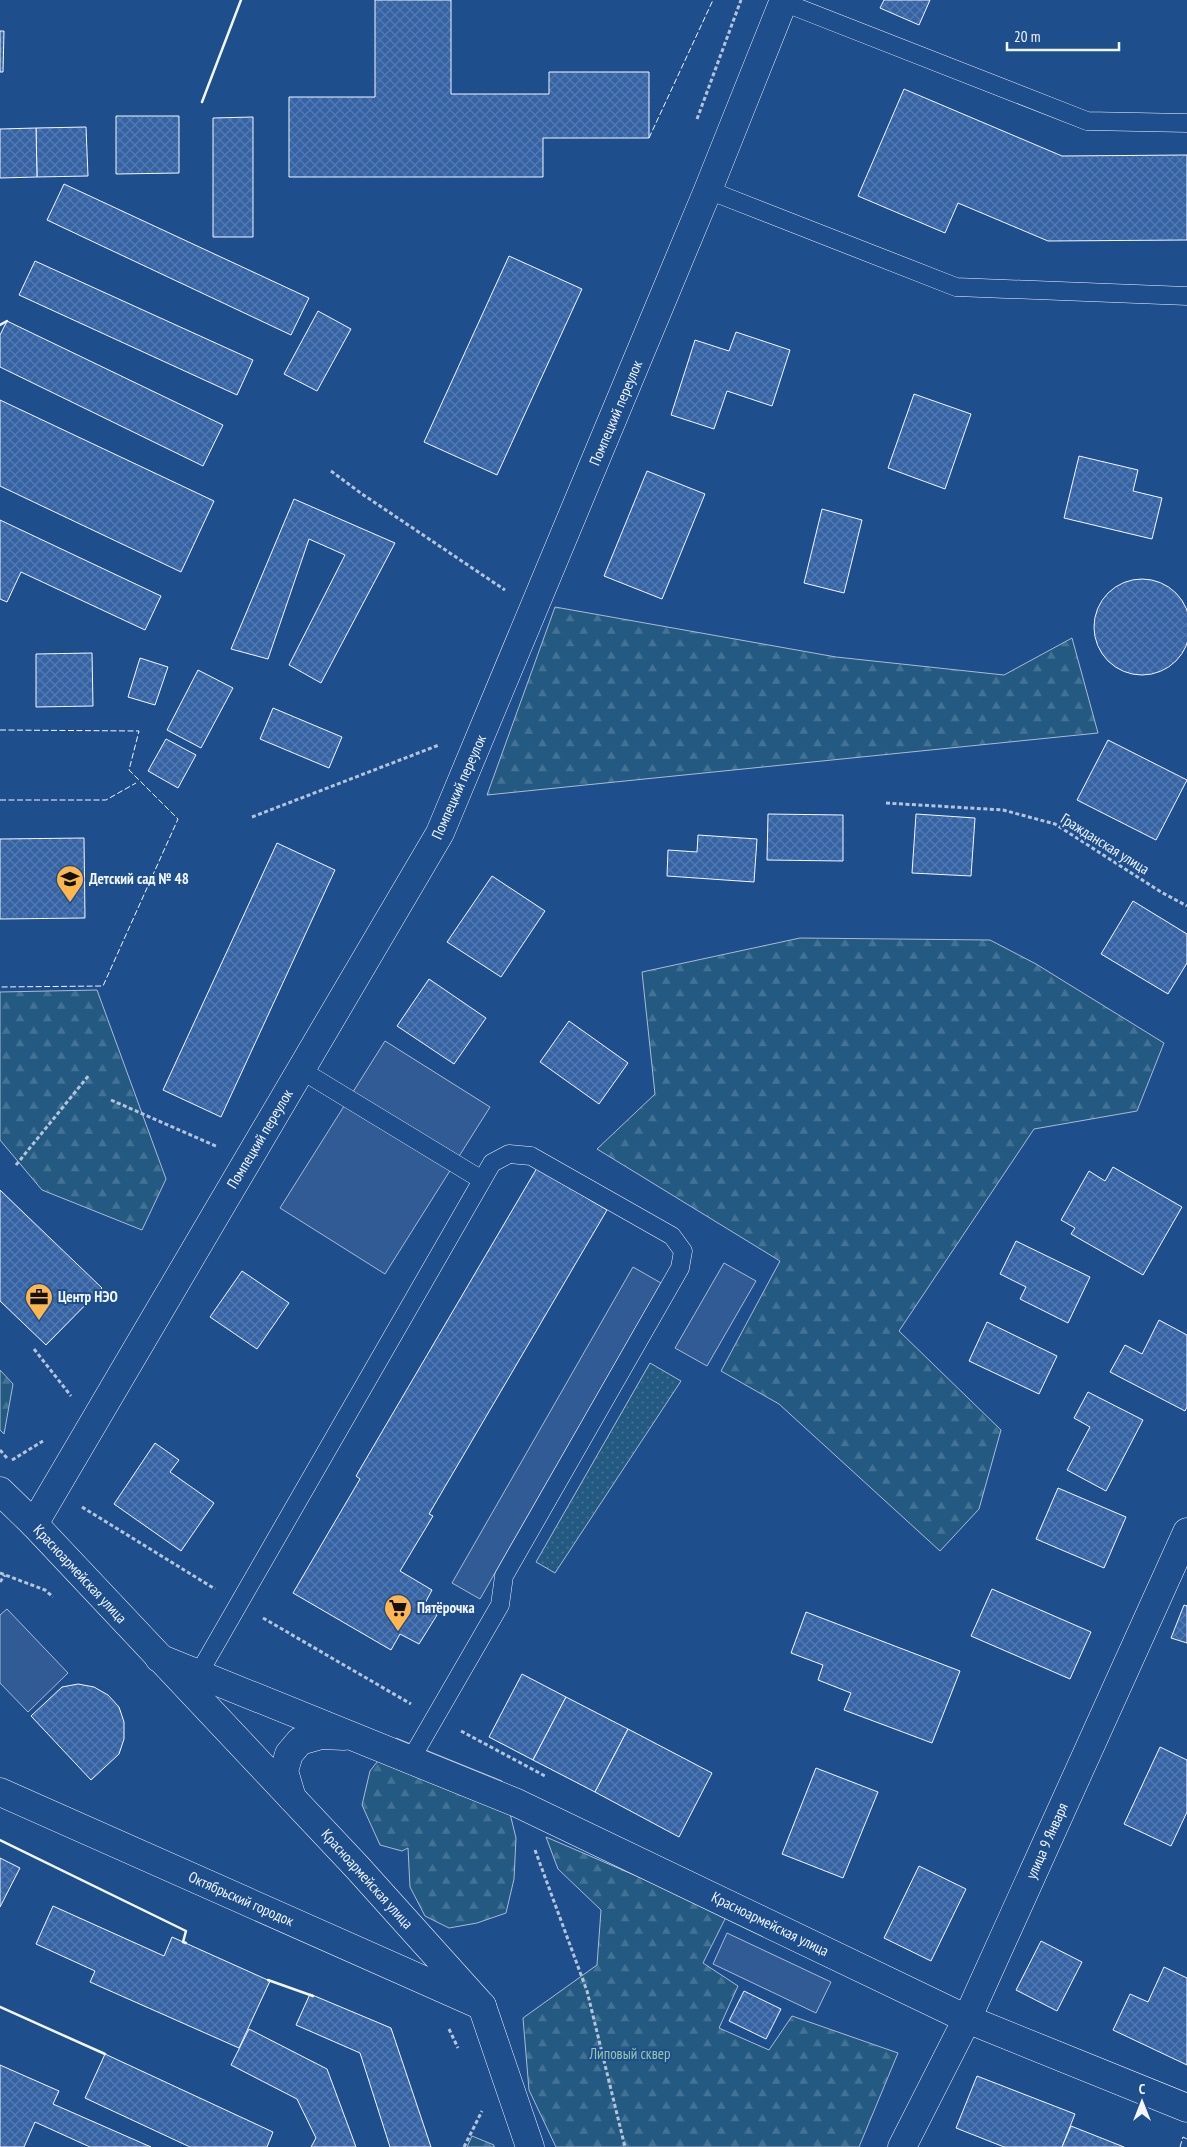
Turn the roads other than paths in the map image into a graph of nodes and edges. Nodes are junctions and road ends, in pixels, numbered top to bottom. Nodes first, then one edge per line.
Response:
1 (784, 1) edge
2 (1187, 123) edge
3 (708, 190) junction
4 (1187, 296) edge
5 (301, 1070) junction
6 (482, 1180) junction
7 (0, 1491) edge
8 (34, 1524) junction
9 (1187, 1532) edge
10 (159, 1658) junction
11 (200, 1673) junction
12 (356, 1737) junction
13 (411, 1759) junction
14 (0, 1792) edge
15 (292, 1798) junction
16 (482, 2006) junction
17 (967, 2019) junction
18 (1187, 2108) edge
19 (530, 2147) edge
20 (902, 2147) edge

1 - 2 lane
1 - 3 street, Помпецкий переулок
3 - 4 lane
3 - 5 street, Помпецкий переулок
5 - 6 lane
5 - 8 street, Помпецкий переулок
6 - 11 lane
6 - 13 lane
7 - 8 street, Красноармейская улица
8 - 10 street, Красноармейская улица
9 - 17 street, улица 9 Января
10 - 11 street, Красноармейская улица
10 - 15 street, Красноармейская улица
11 - 12 street, Красноармейская улица
12 - 13 street, Красноармейская улица
12 - 15 street, Красноармейская улица
13 - 17 street, Красноармейская улица
14 - 16 street, Октябрьский городок
15 - 16 street, Красноармейская улица
16 - 19 street, Красноармейская улица
17 - 18 street, Красноармейская улица
17 - 20 street, улица 9 Января

